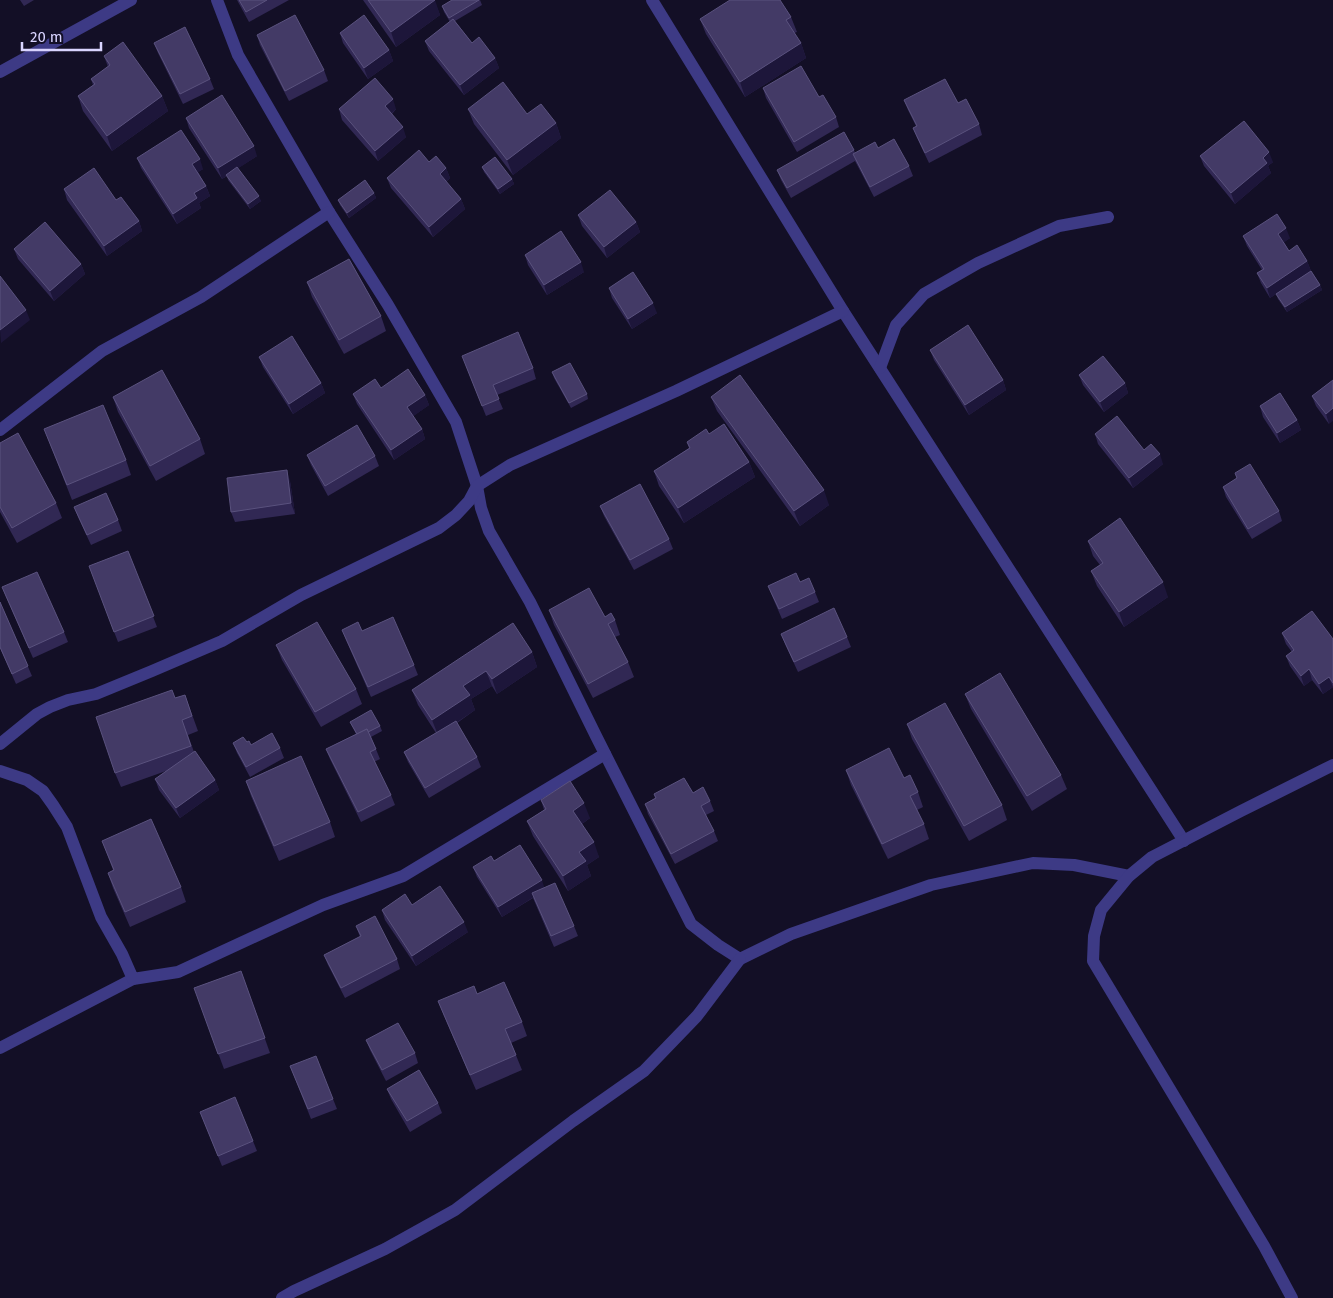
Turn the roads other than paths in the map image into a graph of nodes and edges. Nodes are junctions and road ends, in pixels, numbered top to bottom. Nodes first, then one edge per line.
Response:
1 (131, 0) edge
2 (217, 0) edge
3 (652, 0) edge
4 (0, 72) edge
5 (330, 212) junction
6 (1108, 217) dead end
7 (843, 311) junction
8 (880, 368) junction
9 (0, 430) edge
10 (478, 486) junction
11 (0, 744) edge
12 (605, 754) junction
13 (1333, 766) edge
14 (0, 771) edge
15 (1184, 841) junction
16 (1129, 876) junction
17 (740, 959) junction
18 (133, 979) junction
19 (0, 1048) edge
20 (282, 1298) edge
21 (1292, 1298) edge

1 - 4 street
2 - 5 street
3 - 7 street
5 - 9 street
5 - 10 street
6 - 8 street
7 - 8 street
7 - 10 street
8 - 15 street
10 - 11 street
10 - 12 street
12 - 17 street
12 - 18 street
13 - 15 street
14 - 18 street
15 - 16 street
16 - 17 street
16 - 21 street
17 - 20 street
18 - 19 street

